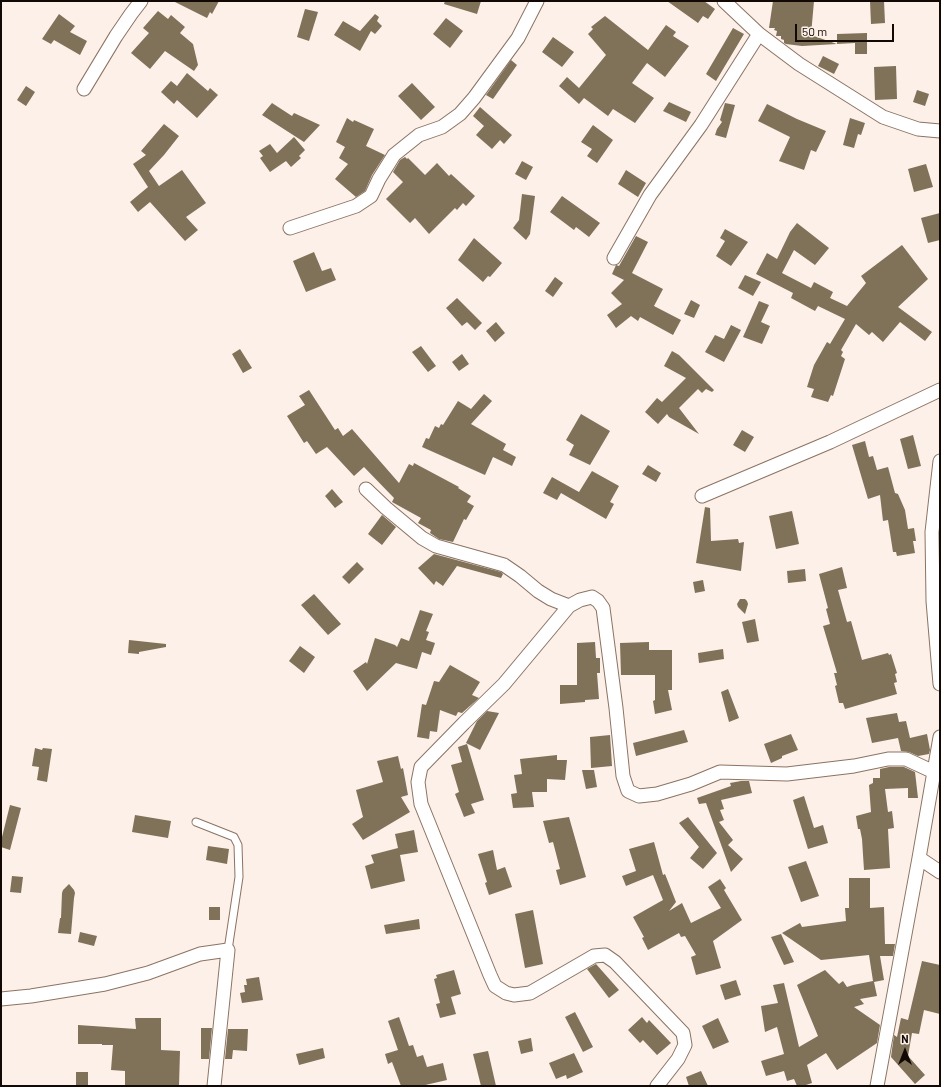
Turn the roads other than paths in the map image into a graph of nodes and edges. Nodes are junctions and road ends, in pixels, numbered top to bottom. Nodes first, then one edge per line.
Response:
1 (141, 1) edge
2 (537, 1) edge
3 (724, 1) edge
4 (759, 34) junction
5 (84, 89) dead end
6 (940, 131) edge
7 (290, 228) dead end
8 (614, 258) dead end
9 (940, 390) edge
10 (940, 460) edge
11 (366, 489) dead end
12 (702, 496) dead end
13 (569, 606) junction
14 (940, 684) edge
15 (940, 737) edge
16 (934, 772) junction
17 (196, 822) dead end
18 (919, 858) junction
19 (940, 872) edge
20 (228, 950) junction
21 (1, 999) edge
22 (214, 1086) edge
23 (657, 1086) edge
24 (877, 1086) edge

1 - 5 street
2 - 7 street
3 - 4 street
4 - 6 street
4 - 8 street
9 - 12 street
10 - 14 street
11 - 13 street
13 - 16 street
13 - 23 street
15 - 16 street
16 - 18 street
17 - 20 lane
18 - 19 street
18 - 24 street
20 - 21 street
20 - 22 street

